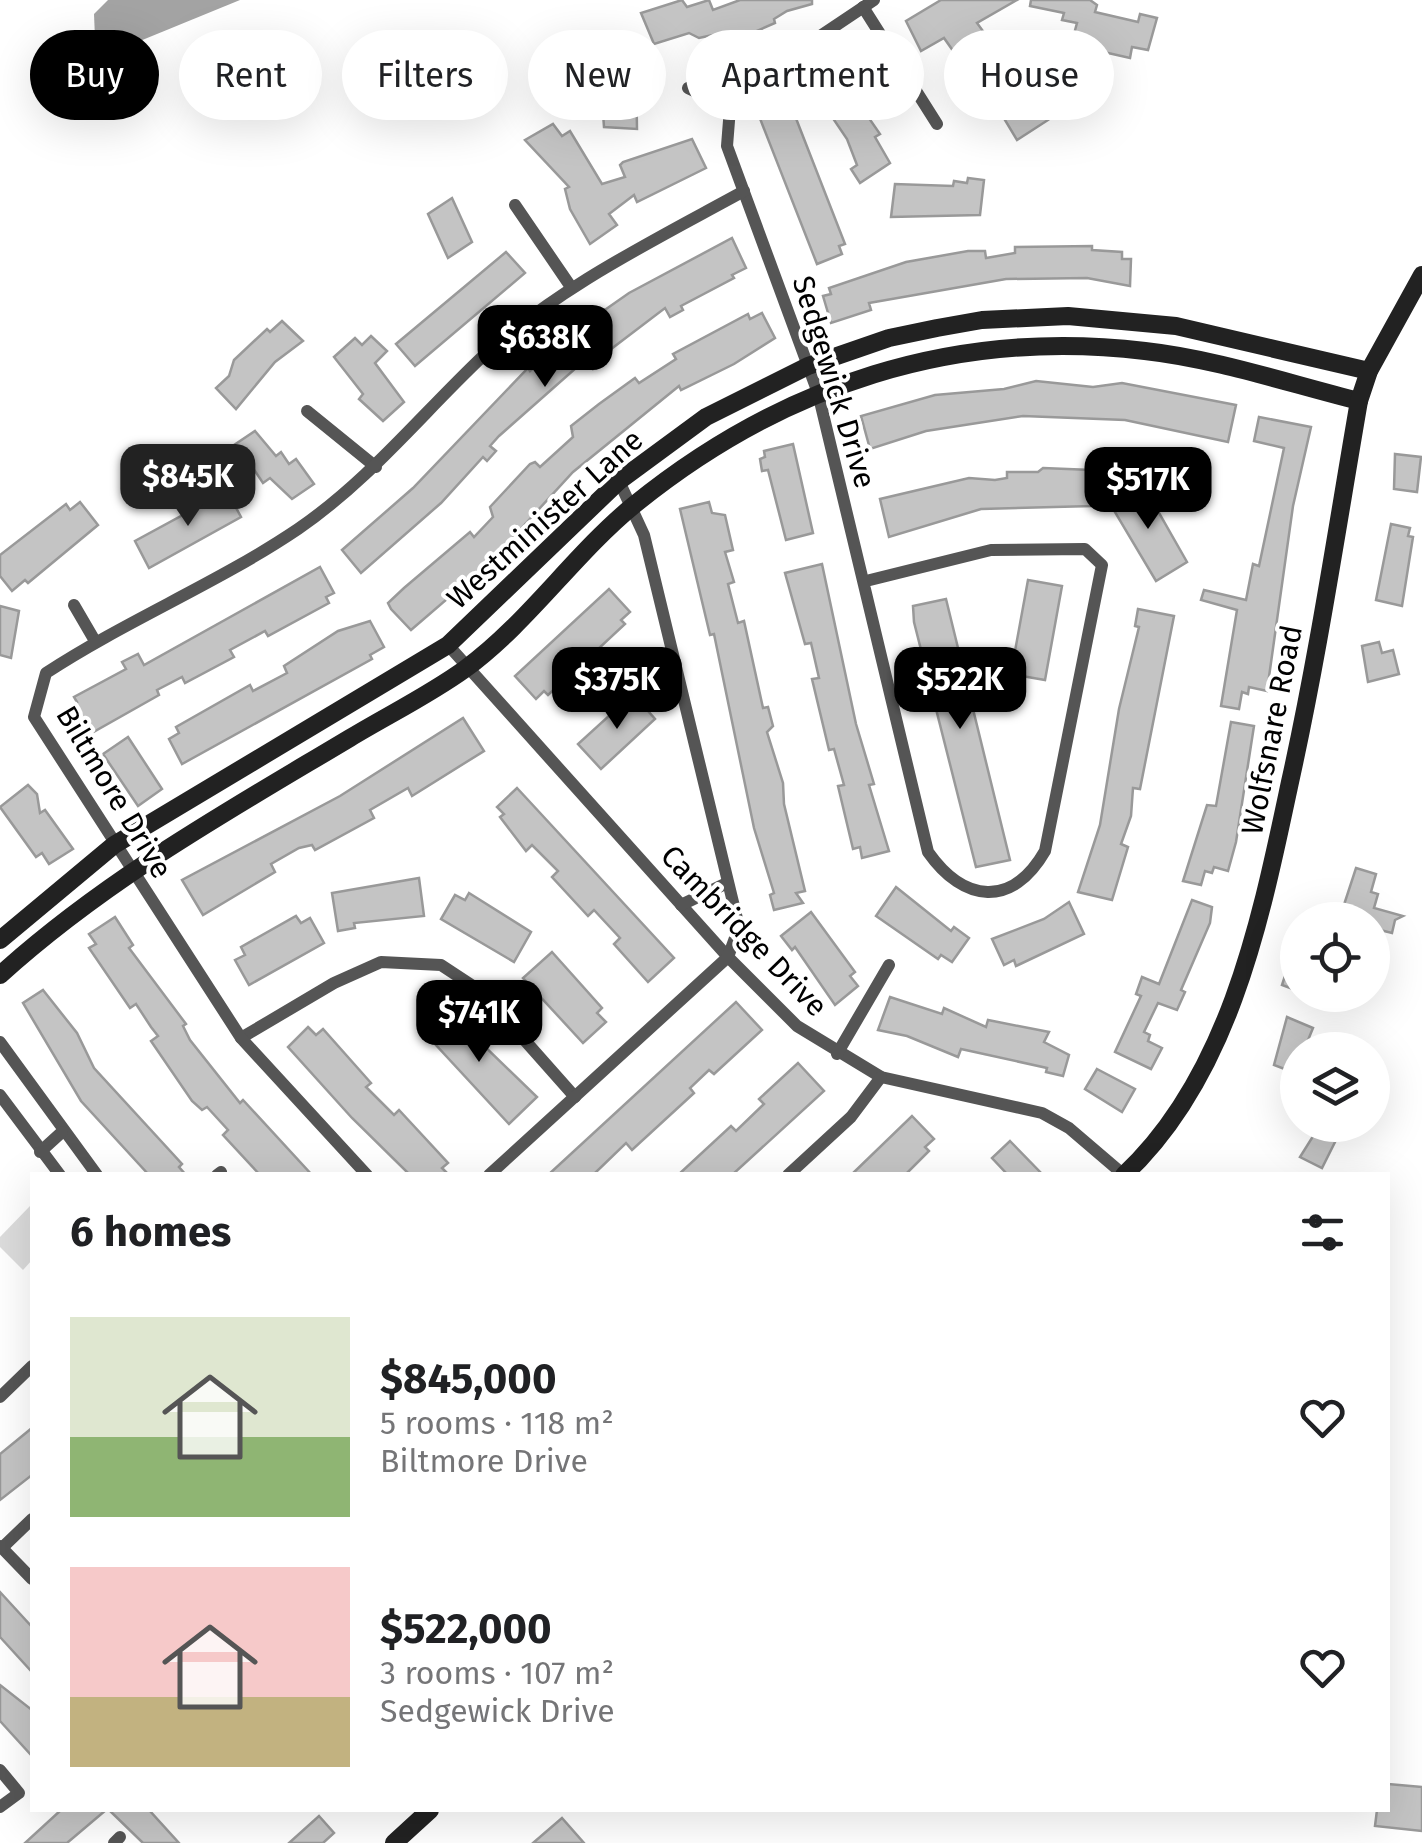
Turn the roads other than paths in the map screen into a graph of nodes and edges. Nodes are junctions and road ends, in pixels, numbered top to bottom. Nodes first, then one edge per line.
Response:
1 (868, 4) edge
2 (829, 30) edge
3 (729, 120) edge
4 (937, 124) dead end
5 (744, 191) junction
6 (515, 205) dead end
7 (1422, 274) edge
8 (571, 287) junction
9 (808, 366) junction
10 (1368, 371) junction
11 (818, 393) junction
12 (1360, 401) junction
13 (308, 410) dead end
14 (376, 466) junction
15 (619, 480) junction
16 (633, 506) junction
17 (866, 581) junction
18 (74, 605) dead end
19 (95, 641) junction
20 (448, 645) junction
21 (466, 668) junction
22 (114, 845) junction
23 (130, 870) junction
24 (727, 884) junction
25 (681, 905) junction
26 (0, 940) edge
27 (728, 956) junction
28 (888, 965) dead end
29 (0, 975) edge
30 (241, 1038) junction
31 (0, 1042) edge
32 (836, 1054) junction
33 (881, 1076) junction
34 (0, 1095) edge
35 (575, 1097) junction
36 (62, 1132) junction
37 (40, 1152) junction
38 (57, 1172) edge
39 (95, 1172) edge
40 (364, 1172) edge
41 (493, 1172) edge
42 (791, 1172) edge
43 (1120, 1172) edge
44 (1127, 1172) edge
45 (30, 1368) edge
46 (0, 1397) edge
47 (30, 1521) edge
48 (1, 1547) edge
49 (30, 1577) edge
50 (0, 1770) edge
51 (0, 1807) edge
52 (428, 1812) edge
53 (394, 1843) edge

1 - 2 street
1 - 4 street
3 - 5 street, Sedgewick Drive
5 - 8 street, Biltmore Drive
5 - 9 street, Sedgewick Drive
6 - 8 street
7 - 10 street, Wolfsnare Road
8 - 14 street, Biltmore Drive
9 - 10 street, Westminister Lane
9 - 11 street, Sedgewick Drive
9 - 15 street, Westminister Lane
10 - 12 street, Wolfsnare Road
11 - 12 street, Westminister Lane
11 - 16 street, Westminister Lane
11 - 17 street, Sedgewick Drive
12 - 44 street, Wolfsnare Road
13 - 14 street
14 - 19 street, Biltmore Drive
15 - 16 street
15 - 20 street, Westminister Lane
16 - 21 street, Westminister Lane
16 - 24 street
17 - 17 street, Sedgewick Drive
18 - 19 street
19 - 22 street, Biltmore Drive
20 - 21 street, Cambridge Drive
20 - 22 street, Westminister Lane
21 - 23 street, Westminister Lane
21 - 25 street, Cambridge Drive
22 - 23 street, Biltmore Drive
22 - 26 street, Westminister Lane
23 - 29 street, Westminister Lane
23 - 30 street, Biltmore Drive
24 - 25 street
24 - 27 street
25 - 27 street, Cambridge Drive
27 - 32 street, Cambridge Drive
27 - 35 street
28 - 32 street
30 - 35 street
30 - 40 street, Biltmore Drive
31 - 36 street
32 - 33 street, Cambridge Drive
33 - 42 street
33 - 43 street, Cambridge Drive
34 - 37 street
35 - 41 street
36 - 37 street
36 - 39 street
37 - 38 street
45 - 46 street
47 - 48 street
48 - 49 street
50 - 51 street
52 - 53 street

